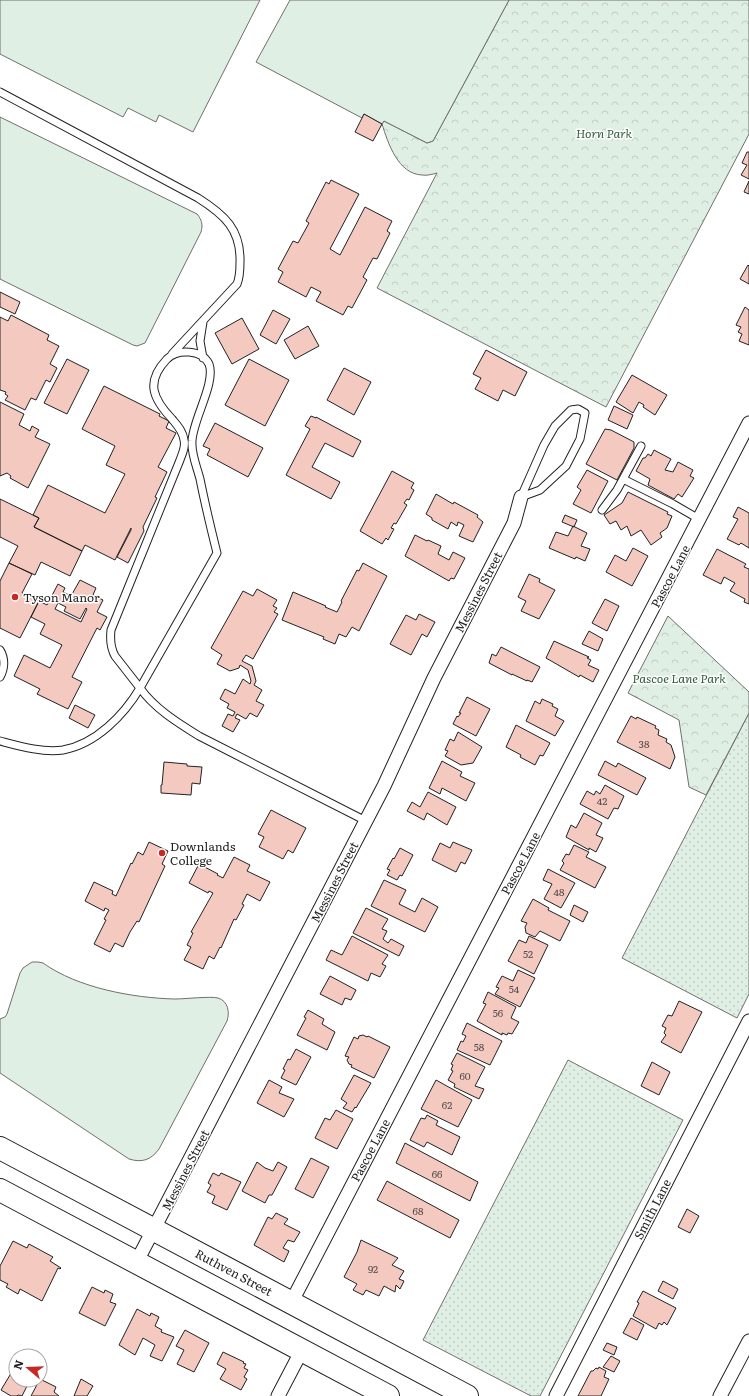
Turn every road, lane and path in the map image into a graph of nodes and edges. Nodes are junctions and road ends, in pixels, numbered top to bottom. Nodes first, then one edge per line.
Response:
1 (0, 92) edge
2 (204, 320) junction
3 (170, 356) junction
4 (203, 358) junction
5 (749, 423) edge
6 (641, 446) dead end
7 (623, 479) junction
8 (521, 497) junction
9 (602, 510) dead end
10 (699, 519) junction
11 (0, 650) edge
12 (0, 677) edge
13 (140, 688) junction
14 (0, 741) edge
15 (366, 821) junction
16 (749, 1021) edge
17 (2, 1155) edge
18 (0, 1190) edge
19 (153, 1230) junction
20 (136, 1263) junction
21 (291, 1303) junction
22 (749, 1341) edge
23 (302, 1350) junction
24 (278, 1396) edge
25 (388, 1396) edge
26 (467, 1396) edge
27 (556, 1396) edge
28 (720, 1396) edge

1 - 2 lane
2 - 3 lane
2 - 4 lane
3 - 4 lane
3 - 13 lane
4 - 13 lane
5 - 10 street, Pascoe Lane
6 - 7 lane
7 - 9 lane
7 - 10 lane
8 - 8 lane
8 - 15 street, Messines Street
10 - 21 street, Pascoe Lane
11 - 12 lane
13 - 14 lane
13 - 15 lane
15 - 19 street, Messines Street
16 - 27 street, Smith Lane
17 - 19 highway, Ruthven Street
18 - 20 highway
19 - 20 street, Messines Street
19 - 21 highway, Ruthven Street
20 - 23 highway
21 - 26 highway, Ruthven Street
22 - 28 street
23 - 24 street
23 - 25 highway

